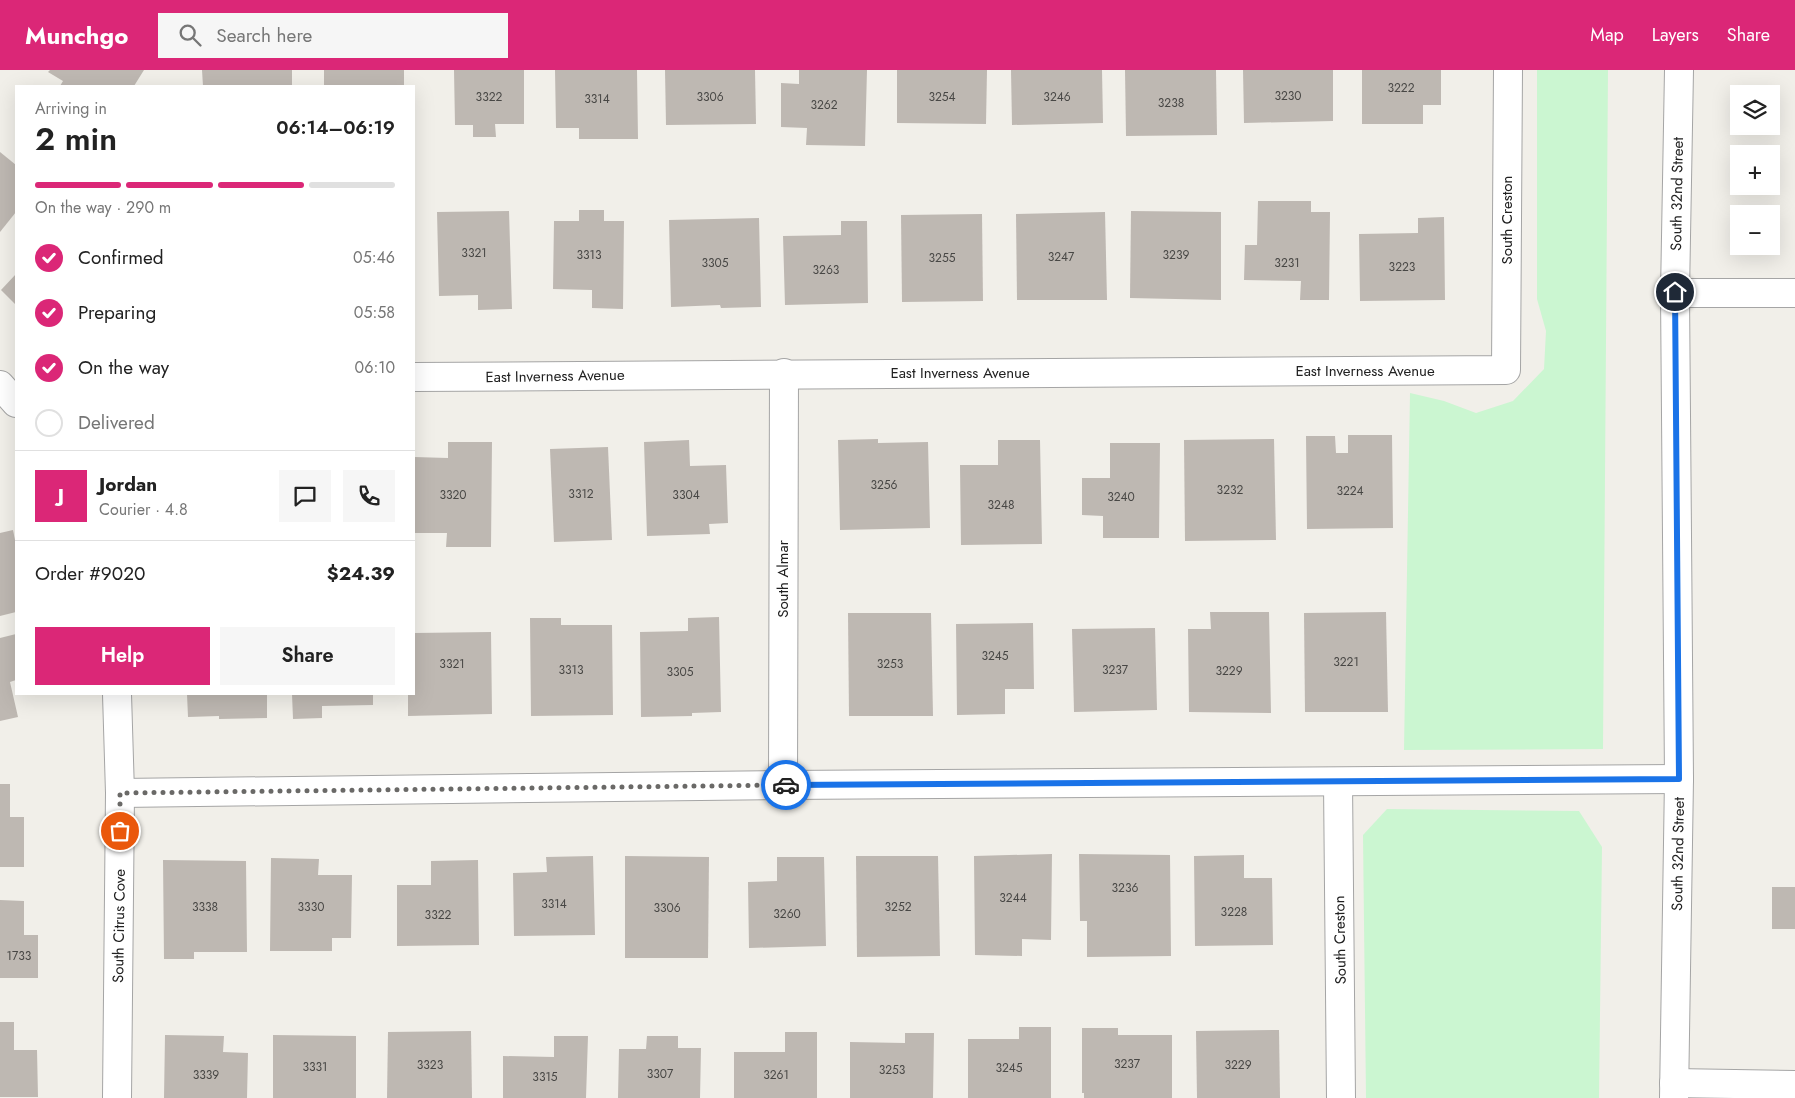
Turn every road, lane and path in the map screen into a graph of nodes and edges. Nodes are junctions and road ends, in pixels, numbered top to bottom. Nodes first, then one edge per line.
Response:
1 (1508, 70) edge
2 (1679, 70) edge
3 (1675, 292) junction
4 (1795, 293) edge
5 (1506, 370) joint
6 (784, 374) junction
7 (415, 377) edge
8 (0, 385) edge
9 (15, 402) edge
10 (117, 695) edge
11 (1679, 779) junction
12 (1338, 782) junction
13 (783, 786) junction
14 (120, 793) junction
15 (1795, 1085) edge
16 (1674, 1090) edge
17 (117, 1098) edge
18 (1341, 1098) edge

1 - 5 street, South Creston
2 - 3 street, South 32nd Street
3 - 4 street
3 - 11 street, South 32nd Street
5 - 6 street, East Inverness Avenue
6 - 7 street, East Inverness Avenue
6 - 13 street, South Almar
8 - 9 street
10 - 14 street, South Citrus Cove
11 - 12 street
11 - 16 street, South 32nd Street
12 - 13 street
12 - 18 street, South Creston
13 - 14 street
14 - 17 street, South Citrus Cove
15 - 16 street

